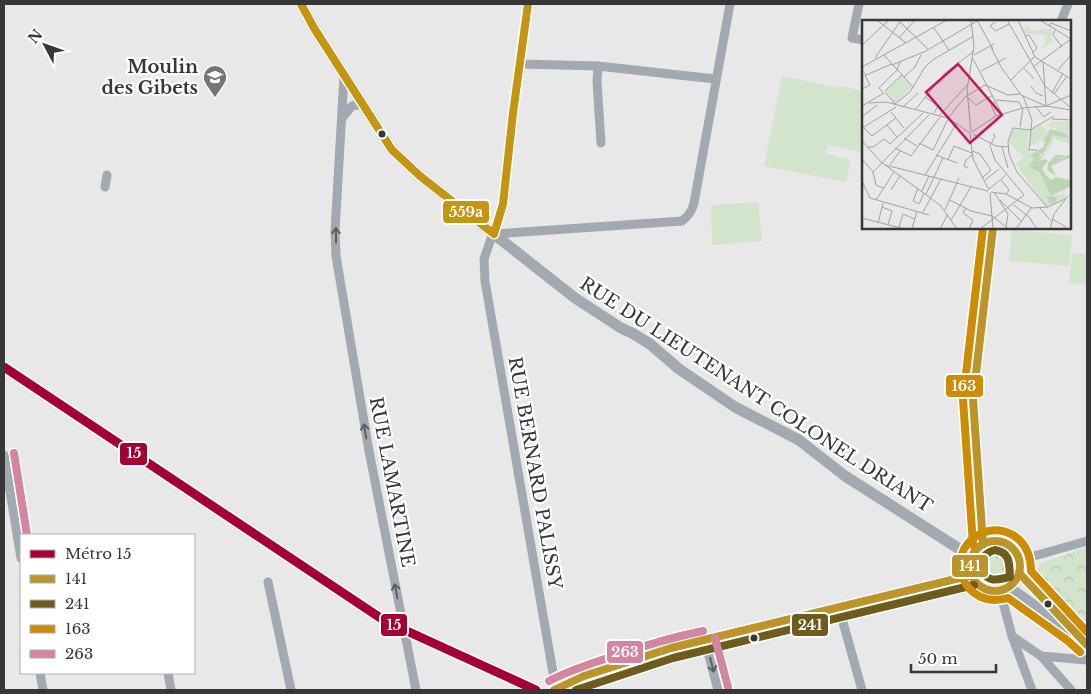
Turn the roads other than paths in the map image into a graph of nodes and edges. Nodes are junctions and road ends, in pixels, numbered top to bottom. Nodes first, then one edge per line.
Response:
1 (301, 4) edge
2 (528, 4) edge
3 (730, 4) edge
4 (859, 4) edge
5 (1068, 4) edge
6 (1061, 20) edge
7 (862, 40) edge
8 (520, 64) junction
9 (598, 66) junction
10 (344, 76) junction
11 (715, 79) junction
12 (362, 104) junction
13 (343, 117) junction
14 (601, 143) dead end
15 (107, 175) dead end
16 (105, 187) dead end
17 (993, 229) edge
18 (494, 234) junction
19 (4, 456) edge
20 (5, 467) edge
21 (1087, 542) edge
22 (983, 544) junction
23 (20, 552) edge
24 (972, 557) junction
25 (1020, 560) junction
26 (1020, 574) junction
27 (972, 575) junction
28 (268, 582) dead end
29 (1005, 589) junction
30 (840, 608) junction
31 (1074, 634) junction
32 (1012, 636) junction
33 (705, 641) junction
34 (1087, 645) edge
35 (1041, 656) junction
36 (1087, 660) edge
37 (40, 674) edge
38 (168, 674) edge
39 (43, 690) edge
40 (171, 690) edge
41 (290, 690) edge
42 (416, 690) edge
43 (555, 690) edge
44 (718, 690) edge
45 (862, 690) edge
46 (1032, 690) edge
47 (1071, 690) edge

1 - 10 street, RUE DU LIEUTENANT COLONEL DRIANT
2 - 8 street
3 - 11 street
4 - 7 street
5 - 6 street
8 - 9 street
8 - 18 street
9 - 11 street
9 - 14 street
10 - 12 street, RUE DU LIEUTENANT COLONEL DRIANT
10 - 13 street, RUE LAMARTINE
11 - 18 street
12 - 13 street
12 - 18 street, RUE DU LIEUTENANT COLONEL DRIANT
42 -> 13 street, RUE LAMARTINE
15 - 16 street
17 - 22 street
18 - 24 street, RUE DU LIEUTENANT COLONEL DRIANT
18 - 43 street, RUE BERNARD PALISSY
19 - 20 street
20 - 23 street
21 - 25 street
22 - 24 street
22 - 25 street
24 - 27 street
25 - 26 street
26 - 29 street
26 - 31 street
27 - 29 street
27 - 30 street
28 - 41 street
29 - 31 street
29 - 32 street
30 - 33 street
30 - 45 street
31 - 34 street
32 - 35 street
32 - 46 street
33 - 43 street
33 -> 44 street
35 - 36 street
35 - 47 street
37 - 39 street
38 - 40 street

